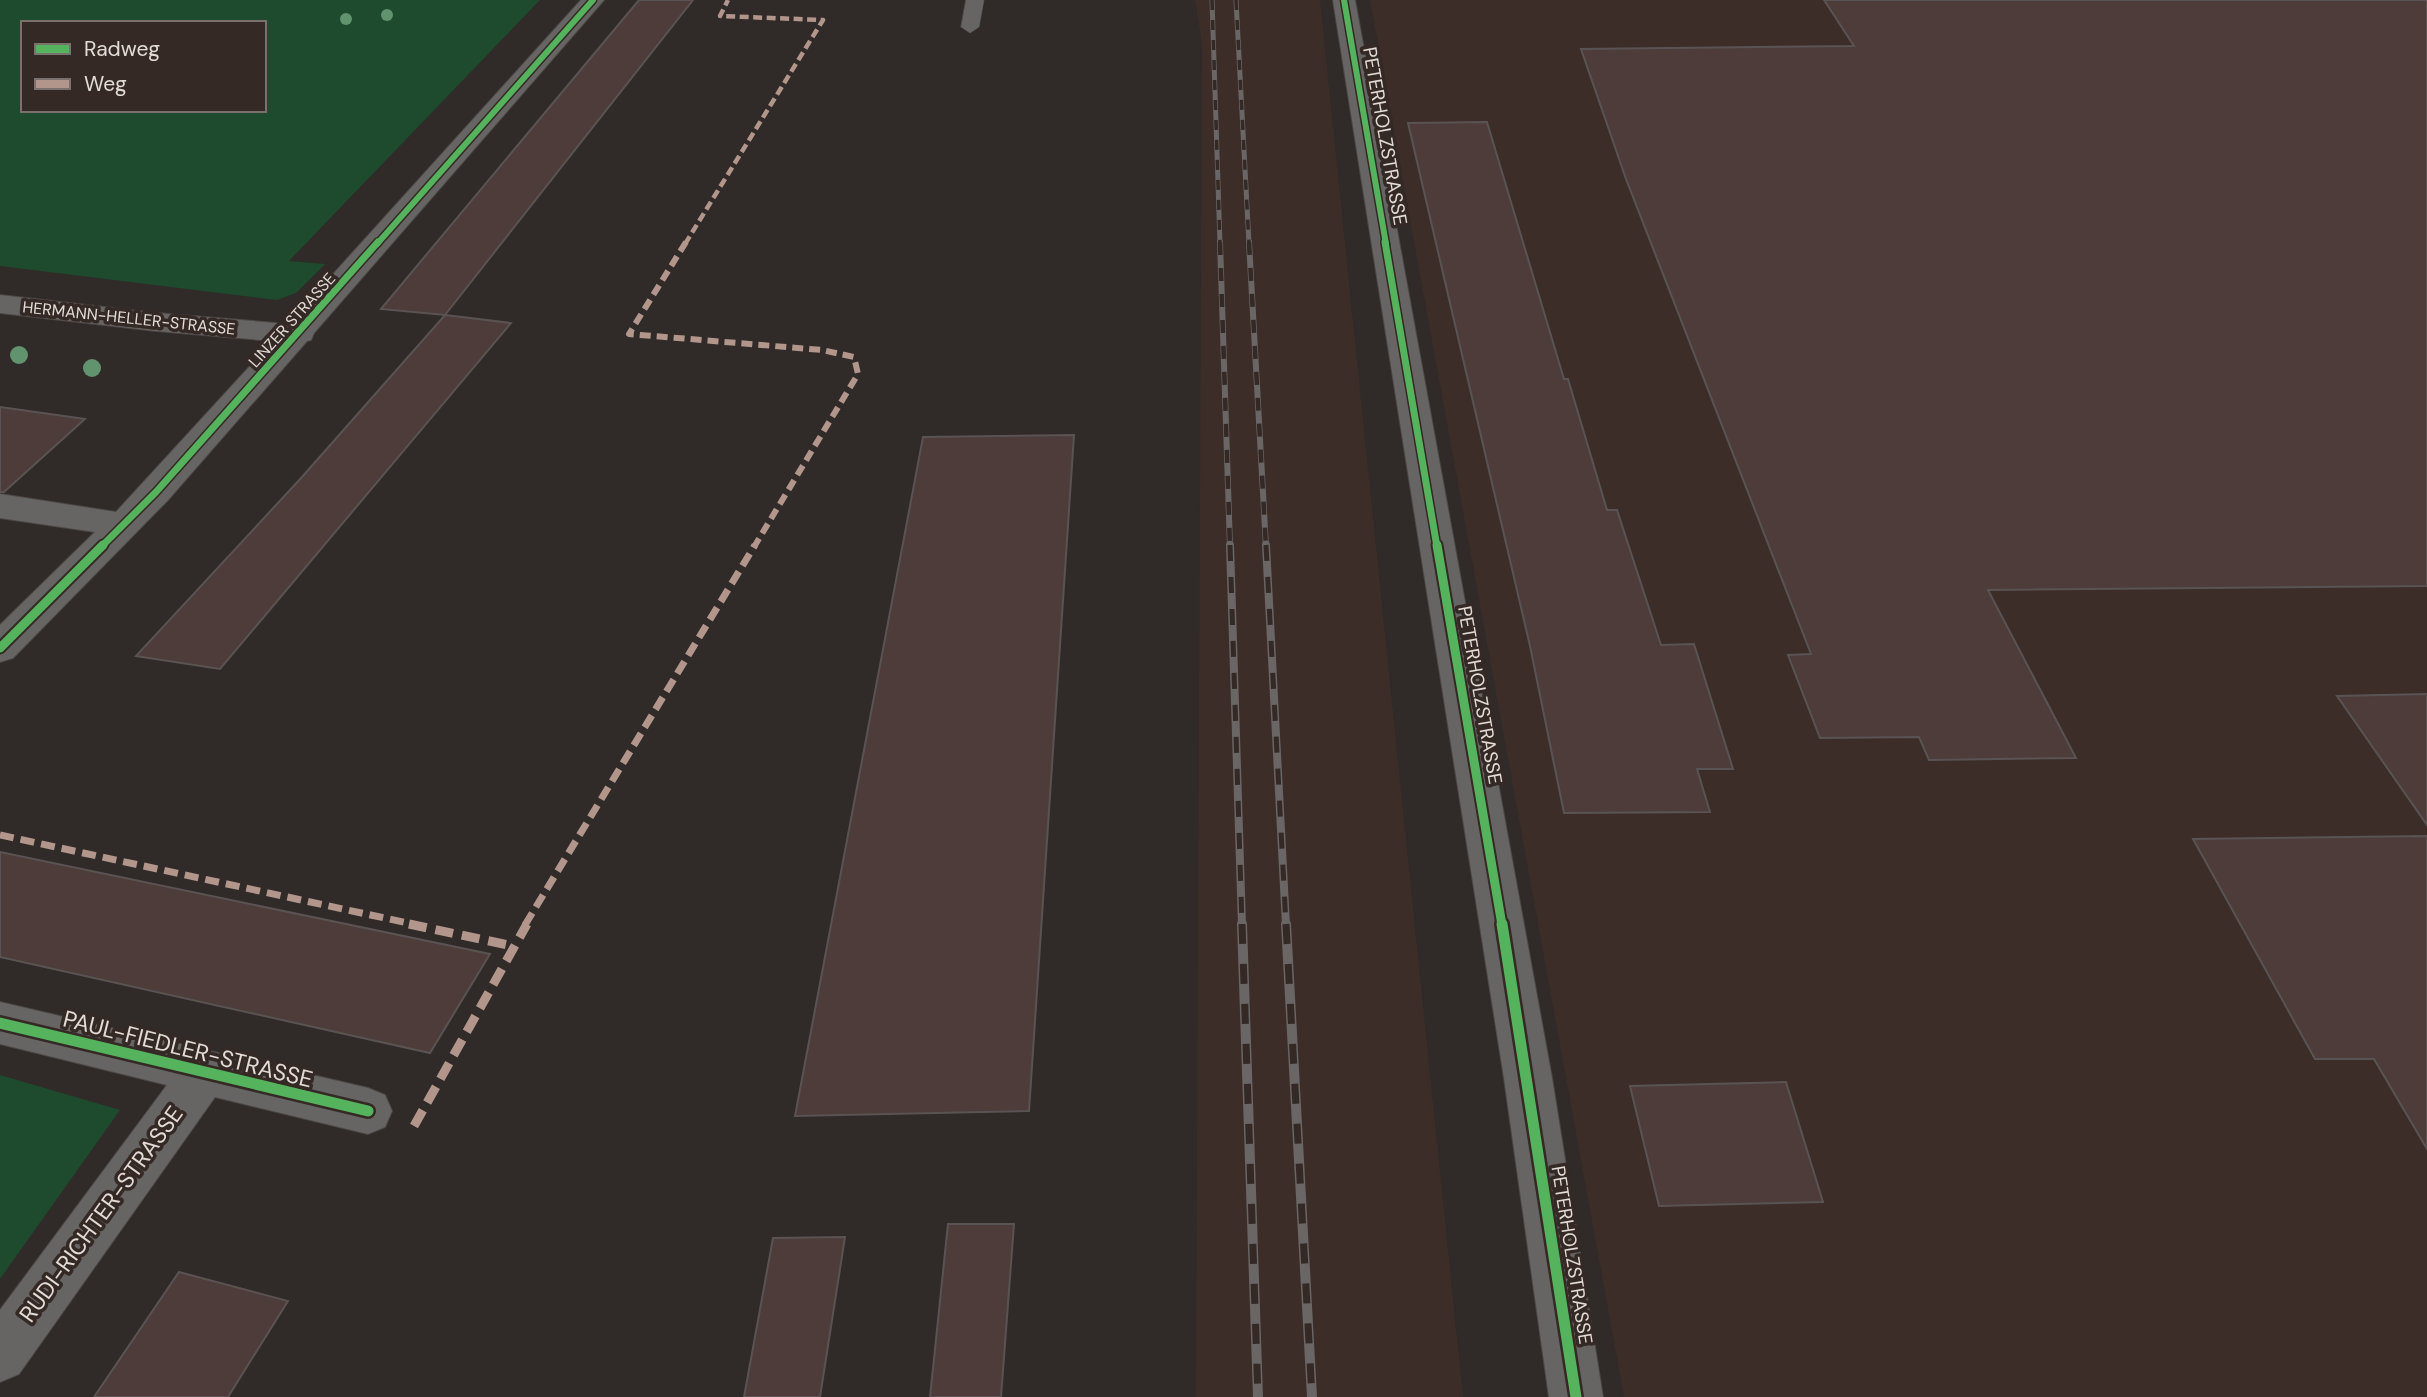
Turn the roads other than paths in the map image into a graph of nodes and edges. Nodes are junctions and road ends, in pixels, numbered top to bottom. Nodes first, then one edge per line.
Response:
1 (593, 0) edge
2 (975, 0) edge
3 (1344, 0) edge
4 (970, 27) dead end
5 (0, 304) edge
6 (300, 334) junction
7 (0, 506) edge
8 (124, 525) junction
9 (0, 648) edge
10 (0, 1023) edge
11 (203, 1074) junction
12 (368, 1111) dead end
13 (0, 1354) edge
14 (1576, 1397) edge

1 - 6 street, LINZER STRASSE
2 - 4 lane
3 - 14 street, PETERHOLZSTRASSE
5 - 6 street, HERMANN-HELLER-STRASSE
6 - 8 street, LINZER STRASSE
7 - 8 street
8 - 9 street, LINZER STRASSE
10 - 11 street, PAUL-FIEDLER-STRASSE
11 - 12 street, PAUL-FIEDLER-STRASSE
11 - 13 street, RUDI-RICHTER-STRASSE

